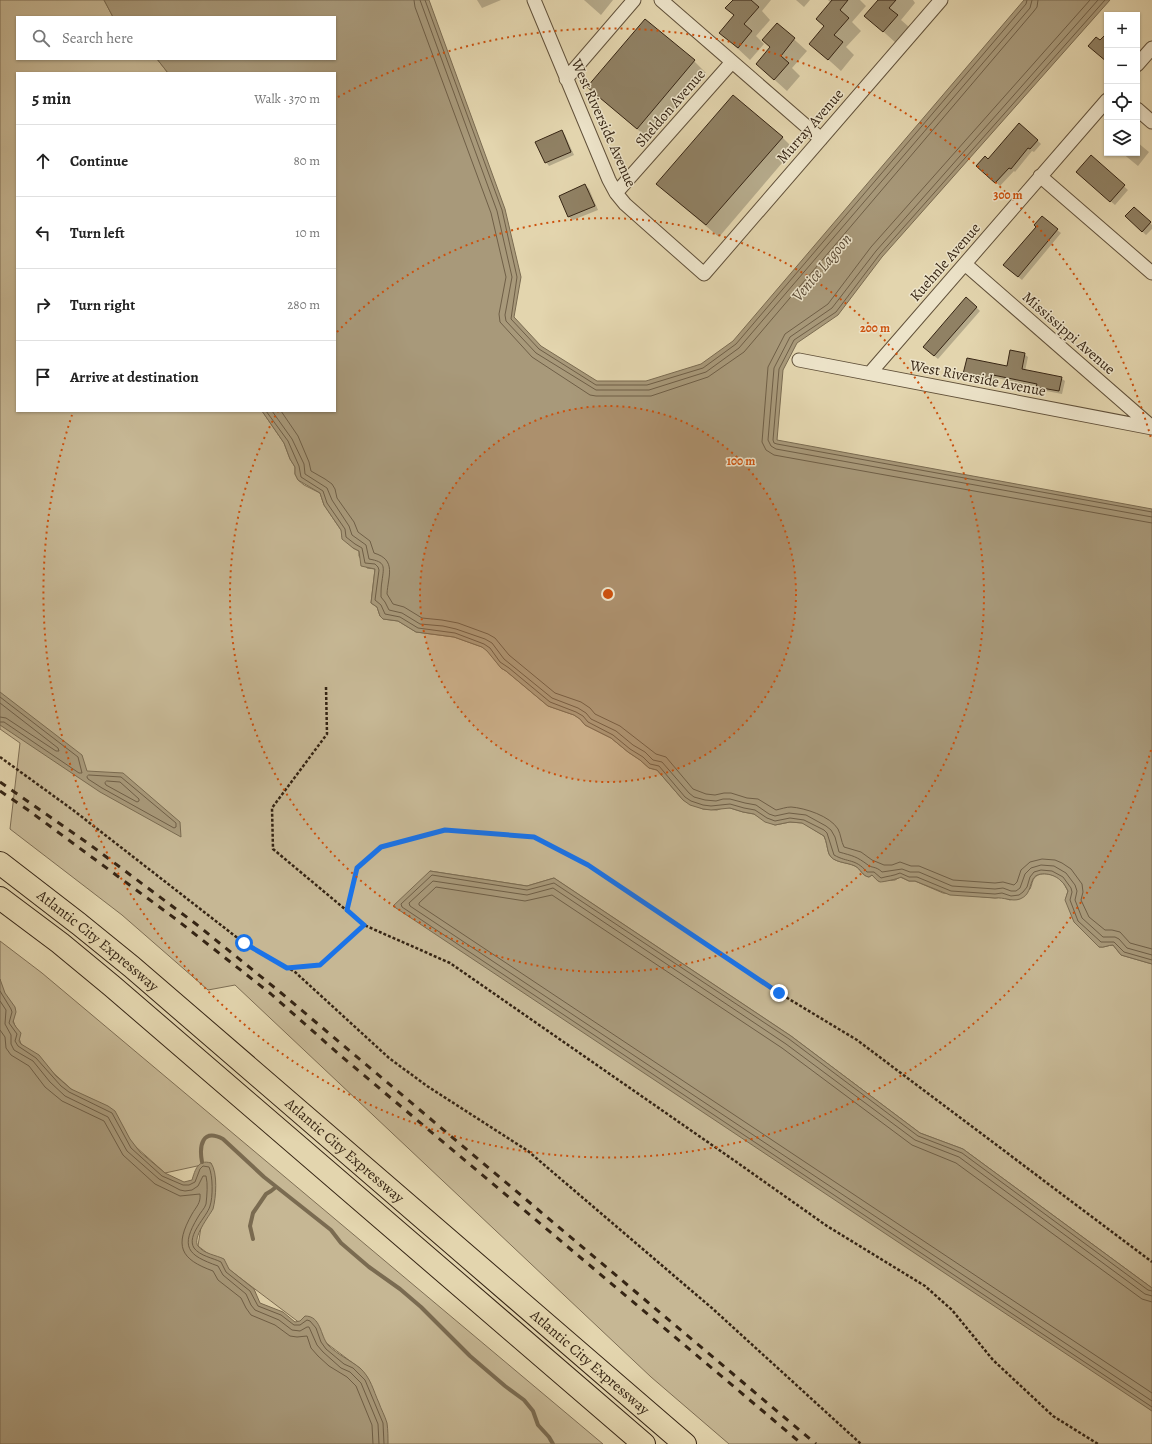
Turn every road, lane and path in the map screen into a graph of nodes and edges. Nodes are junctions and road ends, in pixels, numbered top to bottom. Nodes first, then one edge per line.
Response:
1 (534, 0) edge
2 (634, 0) edge
3 (661, 0) edge
4 (941, 0) edge
5 (1152, 48) edge
6 (732, 62) junction
7 (1140, 62) edge
8 (566, 79) junction
9 (1104, 103) edge
10 (1140, 112) edge
11 (1152, 122) edge
12 (821, 138) junction
13 (1040, 176) junction
14 (616, 193) junction
15 (965, 264) junction
16 (1152, 273) edge
17 (704, 274) joint
18 (799, 360) dead end
19 (870, 373) junction
20 (1152, 427) edge
21 (326, 687) dead end
22 (0, 757) edge
23 (0, 863) edge
24 (0, 898) edge
25 (347, 910) junction
26 (364, 925) junction
27 (287, 968) junction
28 (1152, 1262) edge
29 (644, 1444) edge
30 (685, 1444) edge
31 (861, 1444) edge
32 (1098, 1444) edge

1 - 8 street, West Riverside Avenue
2 - 8 street
3 - 6 street
4 - 12 street, Murray Avenue
5 - 7 street
6 - 12 street
6 - 14 street, Sheldon Avenue
8 - 14 street, West Riverside Avenue
9 - 13 street, Kuehnle Avenue
10 - 11 street
12 - 17 street, Murray Avenue
13 - 15 street, Kuehnle Avenue
13 - 16 street
14 - 17 street, West Riverside Avenue
15 - 19 street, Kuehnle Avenue
15 - 20 street, Mississippi Avenue
18 - 19 street, West Riverside Avenue
19 - 20 street, West Riverside Avenue
21 - 25 path
22 - 27 path
23 - 30 highway, Atlantic City Expressway
24 - 29 highway, Atlantic City Expressway
25 - 26 path
25 - 28 path
26 - 27 path
26 - 32 path
27 - 31 path

